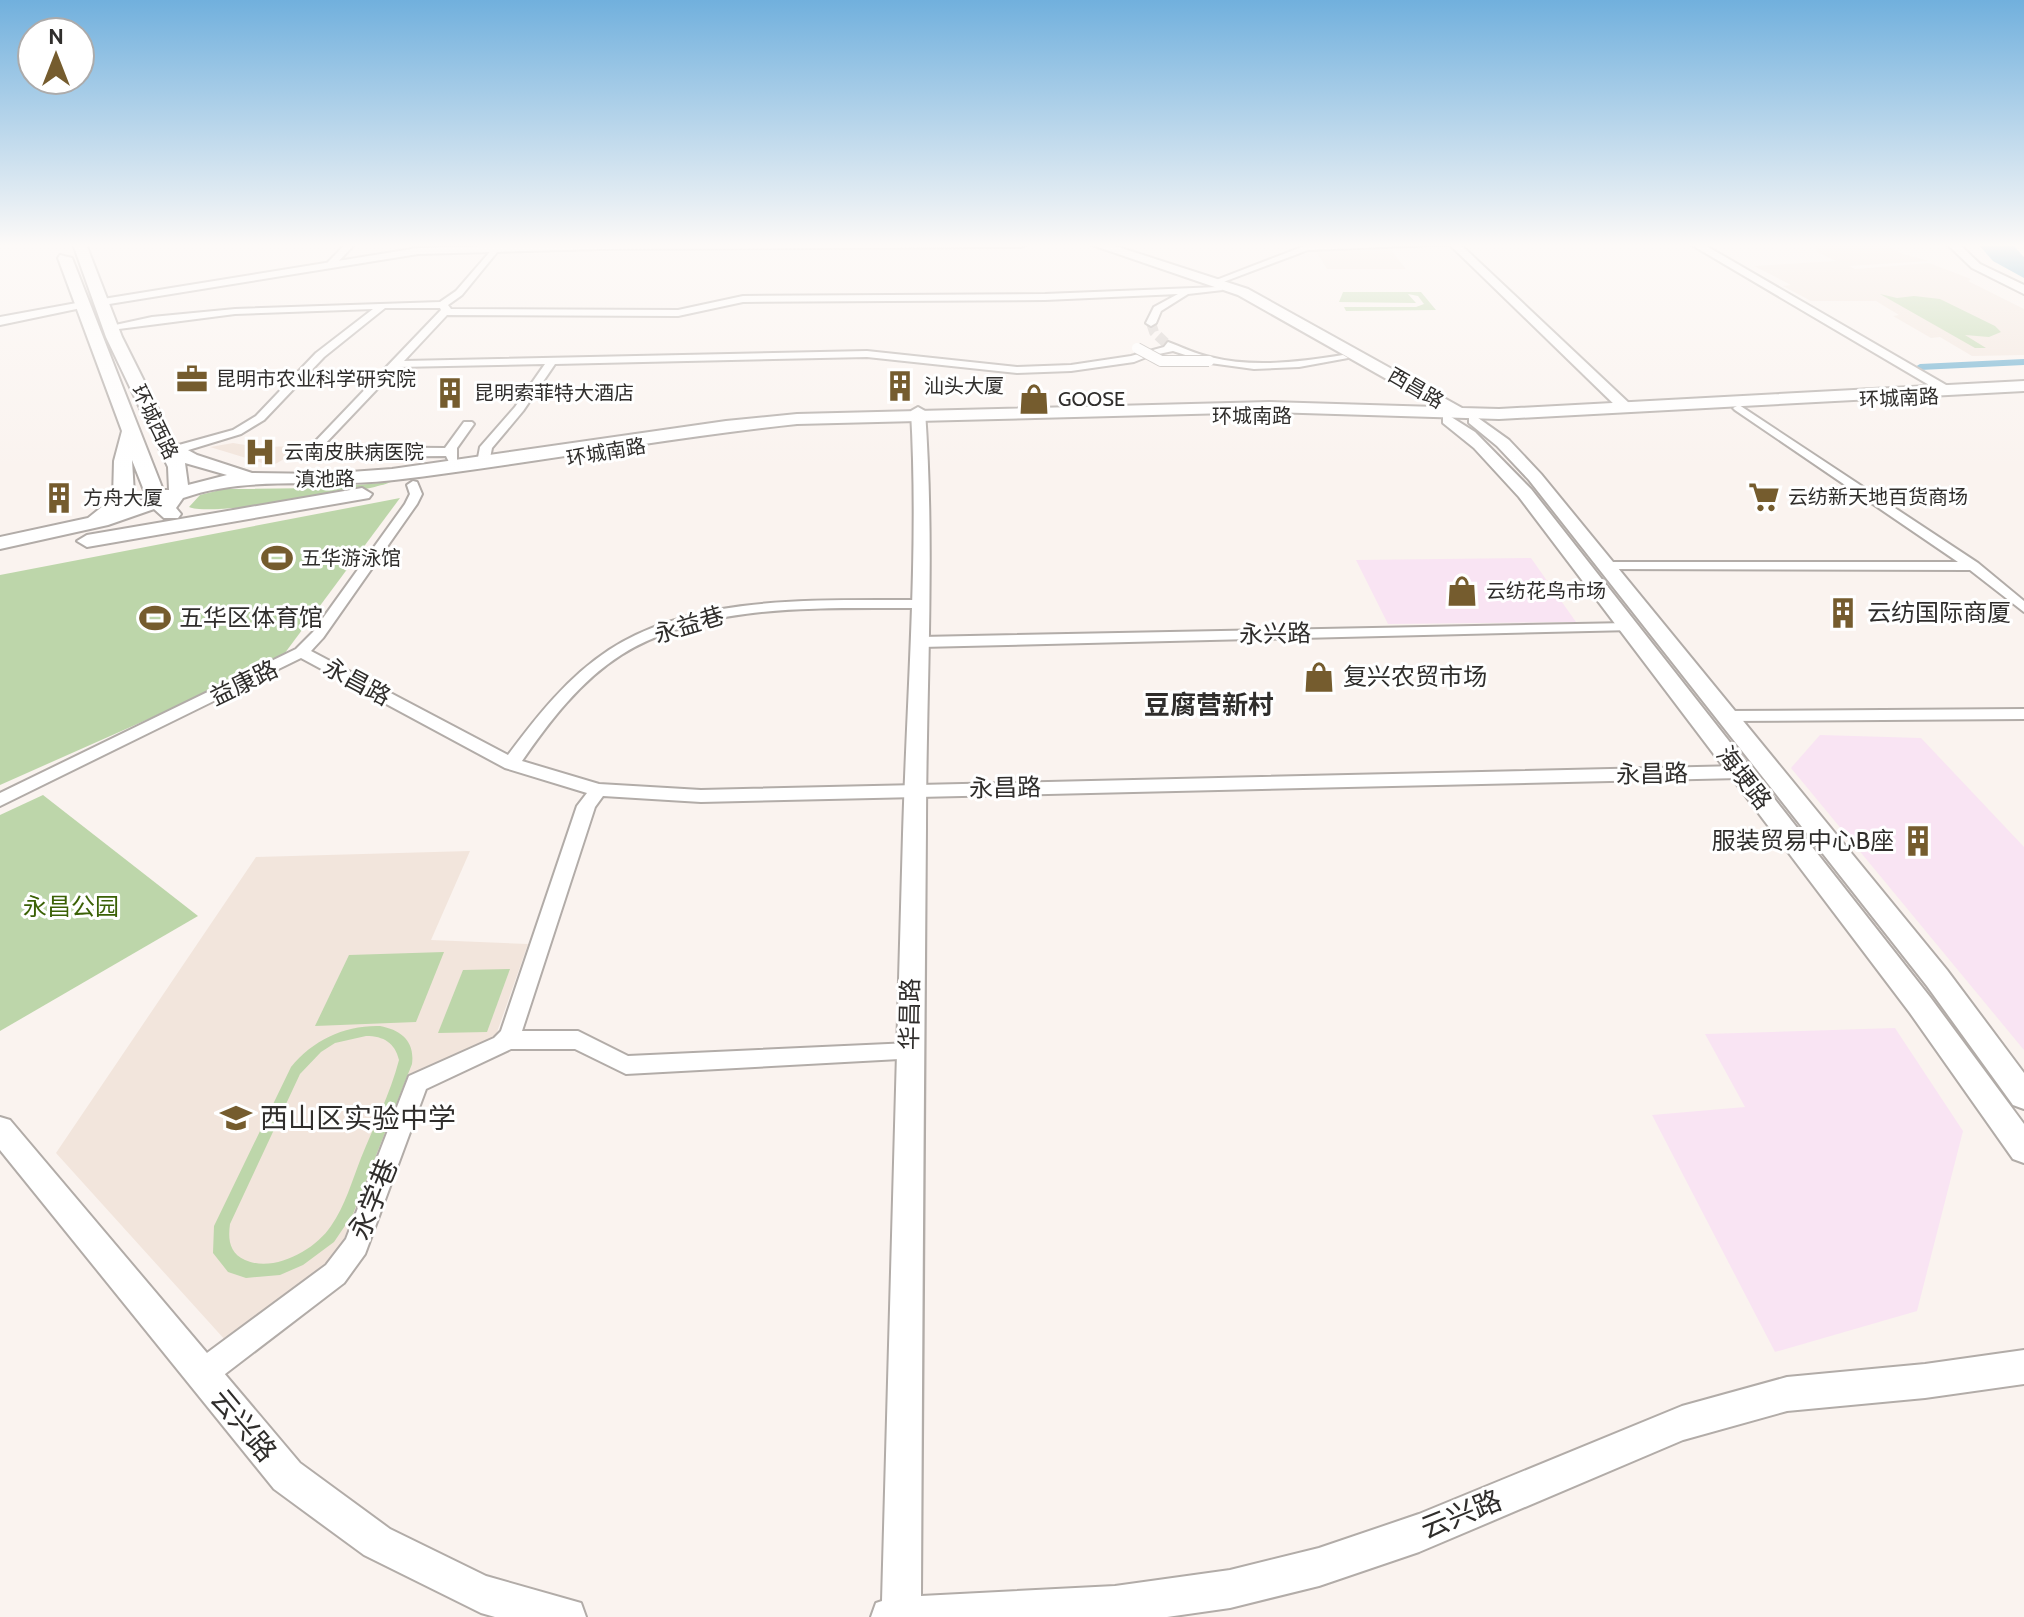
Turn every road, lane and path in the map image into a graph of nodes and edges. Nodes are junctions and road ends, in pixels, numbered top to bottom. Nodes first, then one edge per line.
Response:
1 (88, 319) edge
2 (109, 319) edge
3 (153, 319) edge
4 (365, 319) edge
5 (433, 319) edge
6 (1153, 319) edge
7 (1276, 319) edge
8 (1293, 319) edge
9 (1534, 319) edge
10 (1827, 319) edge
11 (1151, 323) dead end
12 (111, 327) junction
13 (1137, 348) dead end
14 (1343, 358) junction
15 (1209, 361) junction
16 (551, 362) junction
17 (393, 364) junction
18 (2024, 386) edge
19 (1946, 389) junction
20 (2024, 392) edge
21 (1625, 407) junction
22 (1739, 408) junction
23 (1455, 416) junction
24 (919, 417) junction
25 (468, 424) dead end
26 (131, 429) junction
27 (169, 449) junction
28 (483, 468) junction
29 (285, 480) junction
30 (413, 485) junction
31 (171, 505) junction
32 (226, 517) junction
33 (106, 536) junction
34 (54, 542) junction
35 (2, 554) edge
36 (1605, 566) junction
37 (1973, 566) junction
38 (920, 604) junction
39 (2024, 608) edge
40 (1628, 627) junction
41 (921, 642) junction
42 (301, 652) junction
43 (2024, 714) edge
44 (1725, 716) junction
45 (511, 764) junction
46 (1740, 772) junction
47 (598, 790) junction
48 (915, 790) junction
49 (0, 800) edge
50 (507, 1040) junction
51 (910, 1052) junction
52 (2024, 1096) edge
53 (0, 1129) edge
54 (2024, 1149) edge
55 (2024, 1367) edge
56 (202, 1374) junction
57 (567, 1617) edge
58 (888, 1617) edge
59 (901, 1617) edge

1 - 26 main road, 环城西路
2 - 12 main road, 环城西路
3 - 12 street
4 - 27 street
5 - 17 street
6 - 11 street
7 - 14 main road, 西昌路
8 - 23 main road, 西昌路
9 - 21 street
10 - 19 street
12 - 27 main road, 环城西路
13 - 15 street, bridge
14 - 15 street
14 - 23 main road, 西昌路
15 - 16 street
16 - 17 street
16 - 28 street
17 - 25 street
18 - 19 main road, 环城南路
19 - 21 main road, 环城南路
20 - 22 main road, 环城南路
21 - 23 main road, 环城南路
22 - 23 main road, 环城南路
22 - 37 street
23 - 24 main road, 环城南路
23 - 36 main road, 海埂路
23 - 40 main road, 海埂路
24 - 28 main road, 环城南路
24 - 38 street, 华昌路
26 - 31 main road, 环城西路
26 - 35 main road
27 - 29 main road
27 - 31 main road, 环城西路
28 - 29 main road, 滇池路
28 - 30 main road, 滇池路
29 - 31 main road, 滇池路
30 - 32 main road, 滇池路
30 - 42 street, 益康路
31 - 32 main road, 滇池路
31 - 33 main road
31 - 34 main road, 滇池路
32 - 33 main road, 滇池路
33 - 34 main road
33 - 35 main road
34 - 35 main road
36 - 37 street
36 - 44 main road, 海埂路
37 - 39 street
38 - 41 street, 华昌路
38 - 45 street, 永益巷
40 - 41 street, 永兴路
40 - 46 main road, 海埂路
41 - 48 street, 华昌路
42 - 45 street, 永昌路
42 - 49 street, 益康路
43 - 44 street
44 - 52 main road, 海埂路
45 - 47 street, 永昌路
46 - 48 street, 永昌路
46 - 54 main road, 海埂路
47 - 48 street, 永昌路
47 - 50 street
48 - 51 street, 华昌路
50 - 51 street
50 - 56 street, 永学巷
51 - 59 street, 华昌路
53 - 56 street, 云兴路
55 - 59 street, 云兴路
56 - 57 street, 云兴路
58 - 59 street, 云兴路

